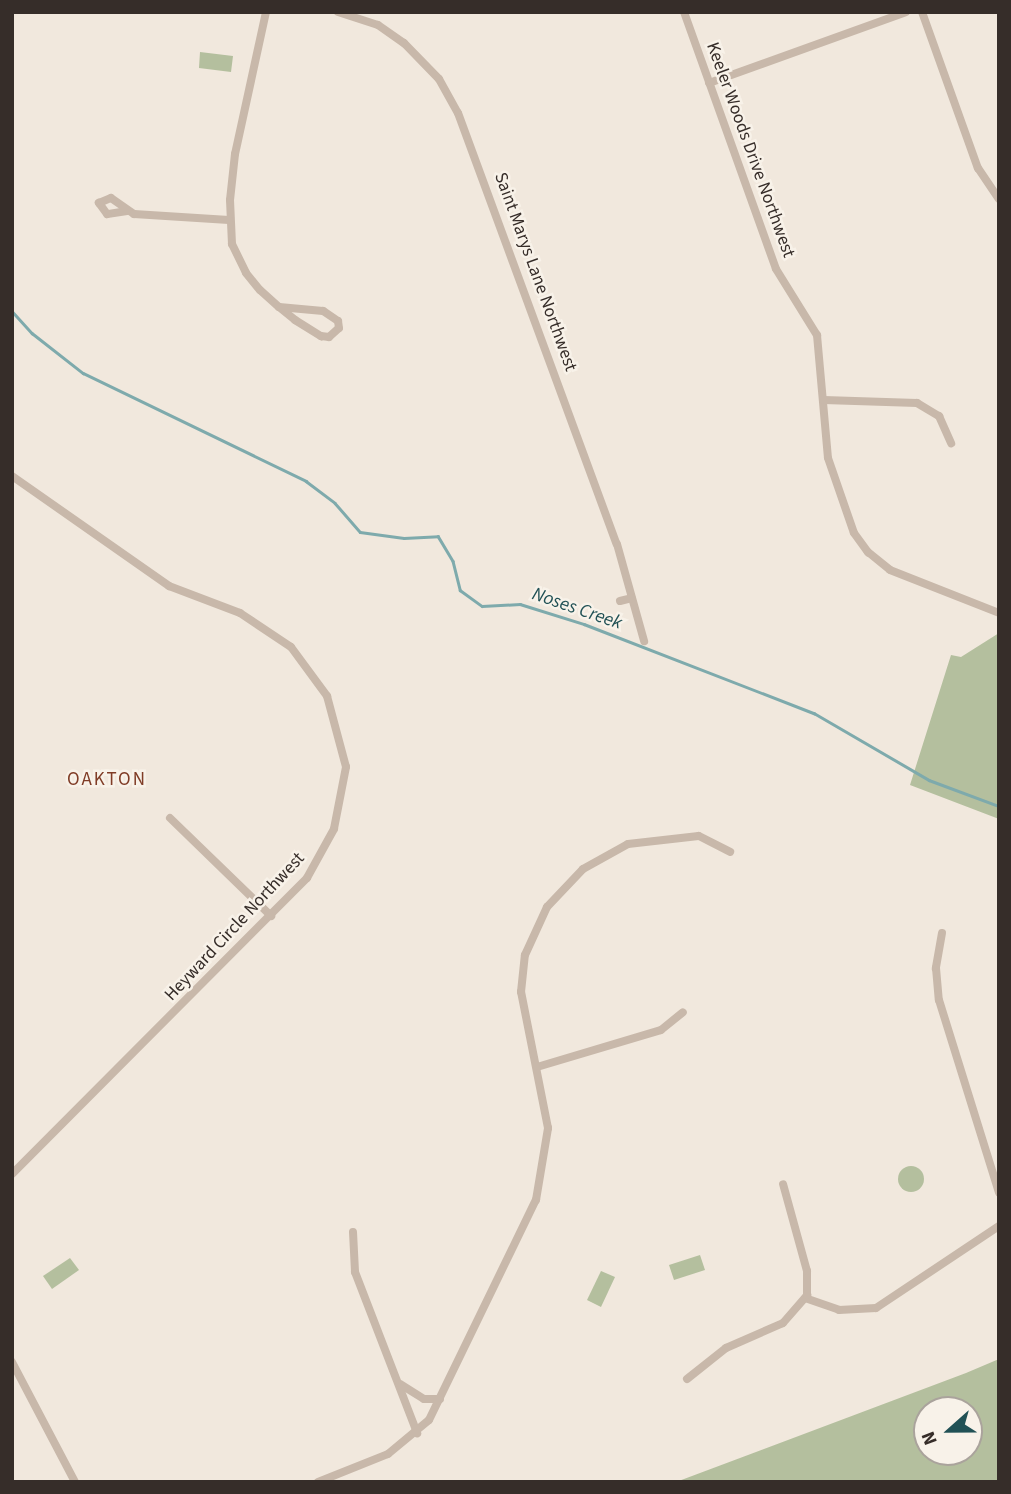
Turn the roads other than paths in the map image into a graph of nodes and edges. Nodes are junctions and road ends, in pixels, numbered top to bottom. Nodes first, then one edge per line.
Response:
1 (266, 12) edge
2 (338, 12) edge
3 (684, 12) edge
4 (906, 12) edge
5 (922, 12) edge
6 (709, 83) junction
7 (999, 199) edge
8 (127, 211) dead end
9 (229, 220) junction
10 (279, 307) junction
11 (824, 400) junction
12 (951, 443) dead end
13 (12, 476) edge
14 (632, 598) junction
15 (620, 601) dead end
16 (999, 613) edge
17 (644, 642) dead end
18 (170, 818) dead end
19 (730, 852) dead end
20 (271, 916) junction
21 (942, 933) dead end
22 (683, 1012) dead end
23 (537, 1068) junction
24 (12, 1174) edge
25 (783, 1184) dead end
26 (999, 1193) edge
27 (999, 1226) edge
28 (352, 1232) dead end
29 (805, 1298) junction
30 (12, 1362) edge
31 (687, 1379) dead end
32 (398, 1382) junction
33 (440, 1399) junction
34 (417, 1433) junction
35 (75, 1482) edge
36 (318, 1482) edge

1 - 9 street
2 - 14 street, Saint Marys Lane Northwest
3 - 6 street, Keeler Woods Drive Northwest
4 - 6 street
5 - 7 street
6 - 11 street, Keeler Woods Drive Northwest
8 - 9 street
9 - 10 street
10 - 10 street
11 - 12 street
11 - 16 street, Keeler Woods Drive Northwest
13 - 20 street, Heyward Circle Northwest
14 - 15 street
14 - 17 street, Saint Marys Lane Northwest
18 - 20 street
19 - 23 street
20 - 24 street, Heyward Circle Northwest
21 - 26 street
22 - 23 street
23 - 33 street
25 - 29 street
27 - 29 street
28 - 32 street
29 - 31 street
30 - 35 street
32 - 33 street
32 - 34 street
33 - 34 street
34 - 36 street

